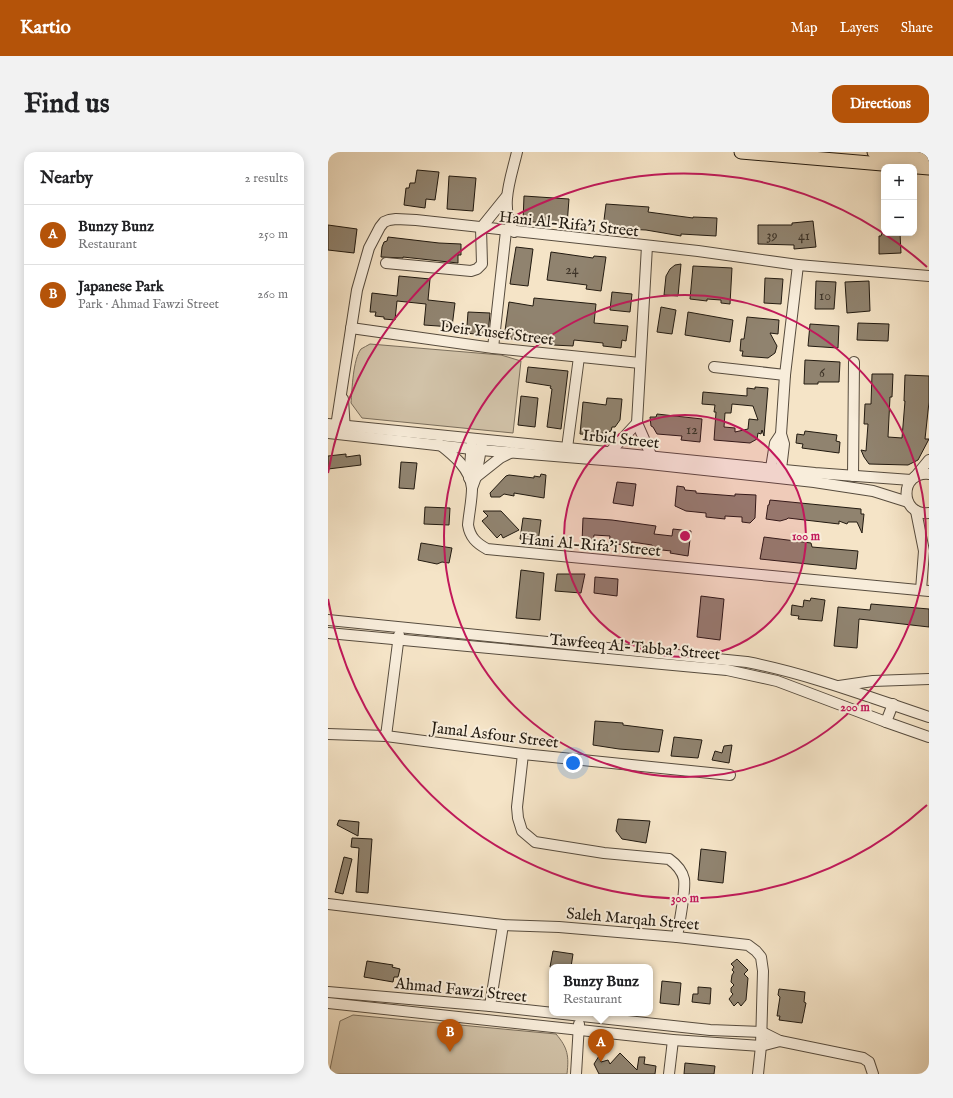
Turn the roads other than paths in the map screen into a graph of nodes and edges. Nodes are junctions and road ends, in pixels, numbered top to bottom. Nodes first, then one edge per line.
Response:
1 (517, 152) edge
2 (741, 152) edge
3 (874, 152) edge
4 (929, 158) edge
5 (929, 168) edge
6 (506, 197) junction
7 (481, 228) junction
8 (510, 231) junction
9 (648, 246) junction
10 (386, 263) dead end
11 (798, 265) junction
12 (929, 276) edge
13 (351, 328) junction
14 (493, 348) junction
15 (579, 357) junction
16 (854, 362) dead end
17 (640, 363) junction
18 (714, 367) dead end
19 (785, 375) junction
20 (637, 423) junction
21 (336, 429) edge
22 (439, 444) junction
23 (477, 444) junction
24 (567, 448) junction
25 (514, 451) junction
26 (611, 451) junction
27 (650, 455) junction
28 (929, 460) edge
29 (776, 468) junction
30 (929, 474) edge
31 (853, 476) junction
32 (913, 478) junction
33 (472, 481) junction
34 (908, 502) junction
35 (916, 511) junction
36 (929, 513) edge
37 (925, 590) edge
38 (328, 620) edge
39 (400, 627) junction
40 (328, 633) edge
41 (399, 640) junction
42 (929, 679) edge
43 (837, 686) junction
44 (893, 704) junction
45 (929, 717) edge
46 (886, 722) junction
47 (328, 734) edge
48 (386, 736) junction
49 (929, 737) edge
50 (523, 754) junction
51 (730, 775) dead end
52 (328, 904) edge
53 (503, 925) junction
54 (677, 937) junction
55 (328, 991) edge
56 (328, 1003) edge
57 (490, 1006) junction
58 (549, 1013) edge
59 (580, 1016) joint
60 (579, 1030) junction
61 (762, 1032) junction
62 (673, 1040) junction
63 (780, 1041) junction
64 (761, 1046) junction
65 (576, 1074) edge
66 (669, 1074) edge
67 (758, 1074) edge
68 (873, 1074) edge

1 - 6 street
2 - 5 main road
3 - 4 main road
6 - 7 street
6 - 8 street
7 - 8 street, Hani Al-Rifa'i Street
7 - 10 street
7 - 13 street, Hani Al-Rifa'i Street
8 - 9 street, Hani Al-Rifa'i Street
8 - 14 street
9 - 11 street, Hani Al-Rifa'i Street
9 - 17 street
11 - 12 street, Hani Al-Rifa'i Street
11 - 19 street
13 - 14 street, Deir Yusef Street
13 - 21 street, Hani Al-Rifa'i Street
14 - 15 street, Deir Yusef Street
15 - 17 street, Deir Yusef Street
15 - 24 street
16 - 31 street
17 - 20 street
18 - 19 street
19 - 29 street
20 - 26 street
20 - 27 street
21 - 22 street, Irbid Street
21 - 23 street, Irbid Street
22 - 23 street, Irbid Street
22 - 33 street
23 - 24 street, Irbid Street
23 - 25 street, Irbid Street
23 - 33 street, Hani Al-Rifa'i Street
24 - 26 street, Irbid Street
25 - 33 street
25 - 34 street, Irbid Street
26 - 27 street, Irbid Street
27 - 29 street, Irbid Street
28 - 32 street
29 - 31 street, Irbid Street
30 - 32 street, Irbid Street
31 - 32 street, Irbid Street
32 - 34 street
33 - 37 street, Hani Al-Rifa'i Street
34 - 35 street
35 - 36 street
35 - 37 street
38 - 39 street, Tawfeeq Al-Tabba’ Street
39 - 41 street
39 - 43 street, Tawfeeq Al-Tabba’ Street
40 - 41 street, Tawfeeq Al-Tabba’ Street
41 - 46 street, Tawfeeq Al-Tabba’ Street
41 - 48 street
42 - 43 street
43 - 44 street, Tawfeeq Al-Tabba’ Street
44 - 45 street, Tawfeeq Al-Tabba’ Street
44 - 46 street
46 - 49 street, Tawfeeq Al-Tabba’ Street
47 - 48 street, Jamal Asfour Street
48 - 50 street, Jamal Asfour Street
50 - 51 street, Jamal Asfour Street
50 - 54 street
52 - 53 street, Saleh Marqah Street
53 - 54 street, Saleh Marqah Street
53 - 57 street
54 - 61 street, Saleh Marqah Street
55 - 57 street, Ahmad Fawzi Street
56 - 60 street, Ahmad Fawzi Street
57 - 58 street, Ahmad Fawzi Street
59 - 60 street
59 - 61 street, Ahmad Fawzi Street
60 - 62 street, Ahmad Fawzi Street
60 - 65 street
61 - 63 street, Ahmad Fawzi Street
61 - 64 street, Saleh Marqah Street
62 - 64 street, Ahmad Fawzi Street
62 - 66 street
63 - 64 street, Ahmad Fawzi Street
63 - 68 street, Ahmad Fawzi Street
64 - 67 street, Saleh Marqah Street

